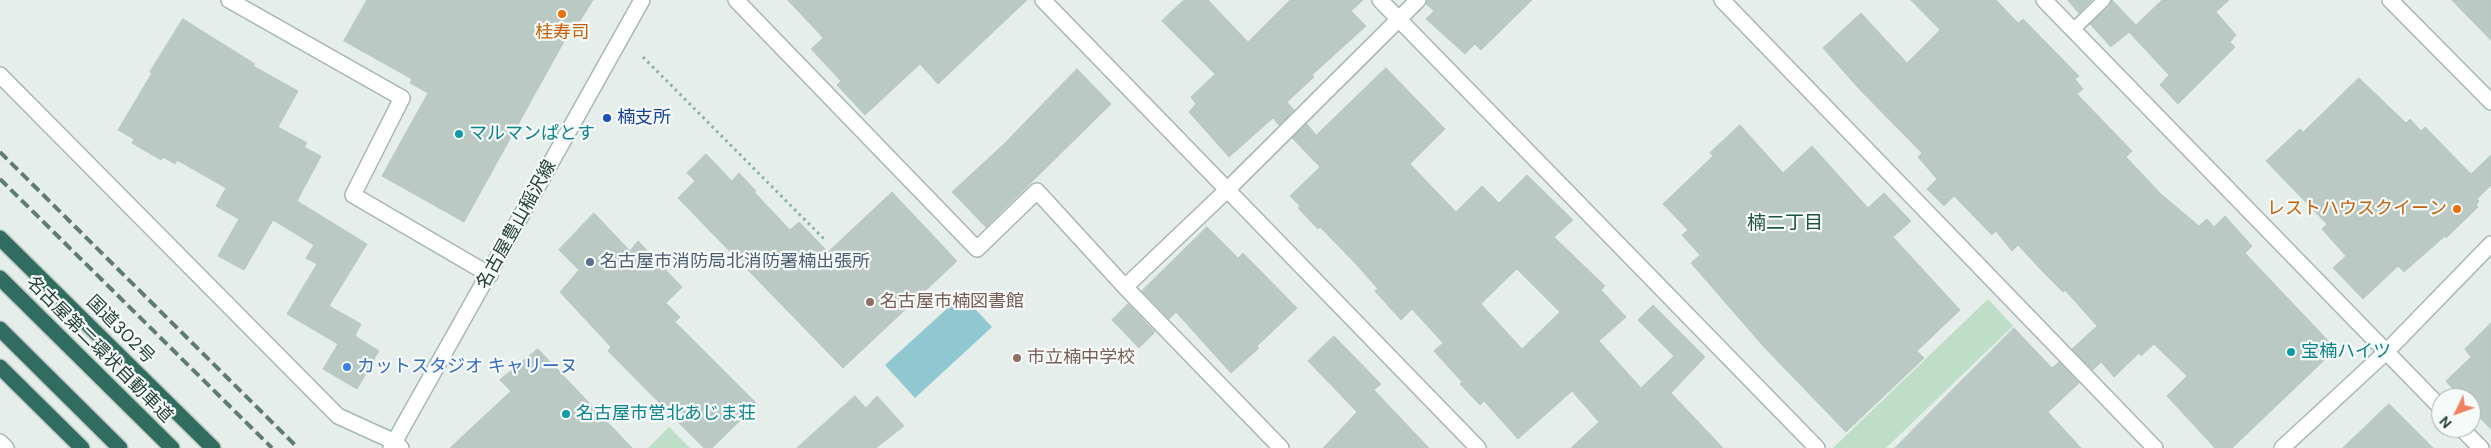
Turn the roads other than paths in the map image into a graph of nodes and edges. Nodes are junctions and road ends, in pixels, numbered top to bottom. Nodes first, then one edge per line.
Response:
1 (229, 0) edge
2 (642, 0) edge
3 (736, 0) edge
4 (1043, 0) edge
5 (1380, 0) edge
6 (1418, 0) edge
7 (1722, 0) edge
8 (2044, 0) edge
9 (2104, 0) edge
10 (2390, 0) edge
11 (1399, 19) junction
12 (2073, 30) junction
13 (0, 76) edge
14 (2491, 102) edge
15 (1226, 191) junction
16 (0, 238) edge
17 (2491, 244) edge
18 (490, 275) junction
19 (0, 278) edge
20 (1125, 287) junction
21 (0, 329) edge
22 (2386, 352) junction
23 (0, 367) edge
24 (2431, 398) edge
25 (2470, 438) edge
26 (0, 442) edge
27 (396, 446) edge
28 (6, 448) edge
29 (82, 448) edge
30 (120, 448) edge
31 (172, 448) edge
32 (213, 448) edge
33 (1281, 448) edge
34 (1478, 448) edge
35 (1817, 448) edge
36 (2155, 448) edge
37 (2282, 448) edge
38 (2480, 448) edge

1 - 18 street
2 - 18 street, 名古屋豊山稲沢線
3 - 20 street
4 - 15 street
5 - 11 street
6 - 11 street
7 - 36 street
8 - 12 street
9 - 12 lane
10 - 14 street
11 - 15 street
11 - 35 street
12 - 22 street
13 - 27 street
15 - 20 street
15 - 34 street
16 - 32 highway, 国道302号
17 - 22 street
18 - 27 street, 名古屋豊山稲沢線
19 - 31 highway, 名古屋第二環状自動車道
20 - 33 street
21 - 30 highway
22 - 24 street
22 - 37 street
23 - 29 highway
25 - 38 street
26 - 28 street

